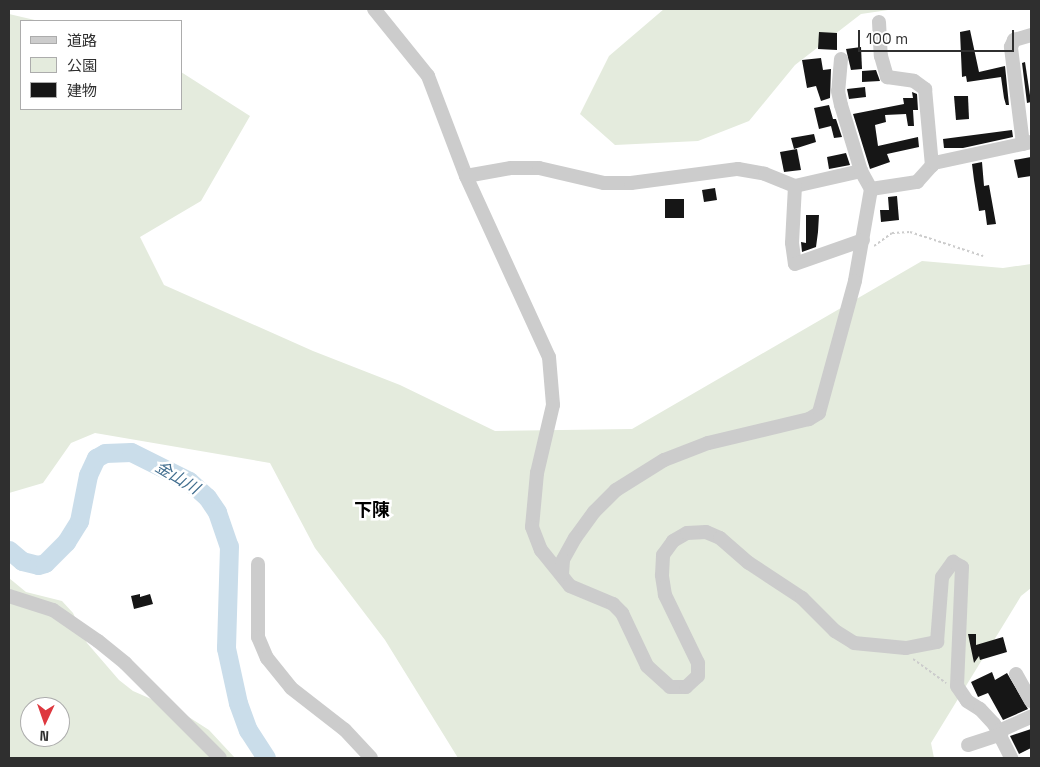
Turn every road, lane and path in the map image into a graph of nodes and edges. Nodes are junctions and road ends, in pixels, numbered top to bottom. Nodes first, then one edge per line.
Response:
1 (374, 9) edge
2 (879, 22) dead end
3 (1031, 35) edge
4 (841, 59) dead end
5 (1027, 143) edge
6 (932, 166) junction
7 (862, 171) junction
8 (466, 176) junction
9 (795, 186) junction
10 (871, 189) junction
11 (867, 244) junction
12 (983, 256) dead end
13 (258, 564) dead end
14 (562, 574) junction
15 (9, 596) edge
16 (907, 654) dead end
17 (1016, 674) dead end
18 (961, 695) junction
19 (1031, 701) edge
20 (1031, 717) edge
21 (1000, 732) junction
22 (968, 745) dead end
23 (220, 758) edge
24 (371, 758) edge
25 (1011, 758) edge

1 - 8 street
2 - 6 street
3 - 5 street
4 - 7 street
5 - 6 street
6 - 10 street
7 - 9 street
7 - 10 street
8 - 9 street
8 - 14 street
9 - 11 street
10 - 11 street
11 - 12 path
11 - 14 street
13 - 24 street
14 - 18 street
15 - 23 street
16 - 18 path
17 - 19 street
18 - 21 street
20 - 21 street
21 - 22 street
21 - 25 street

